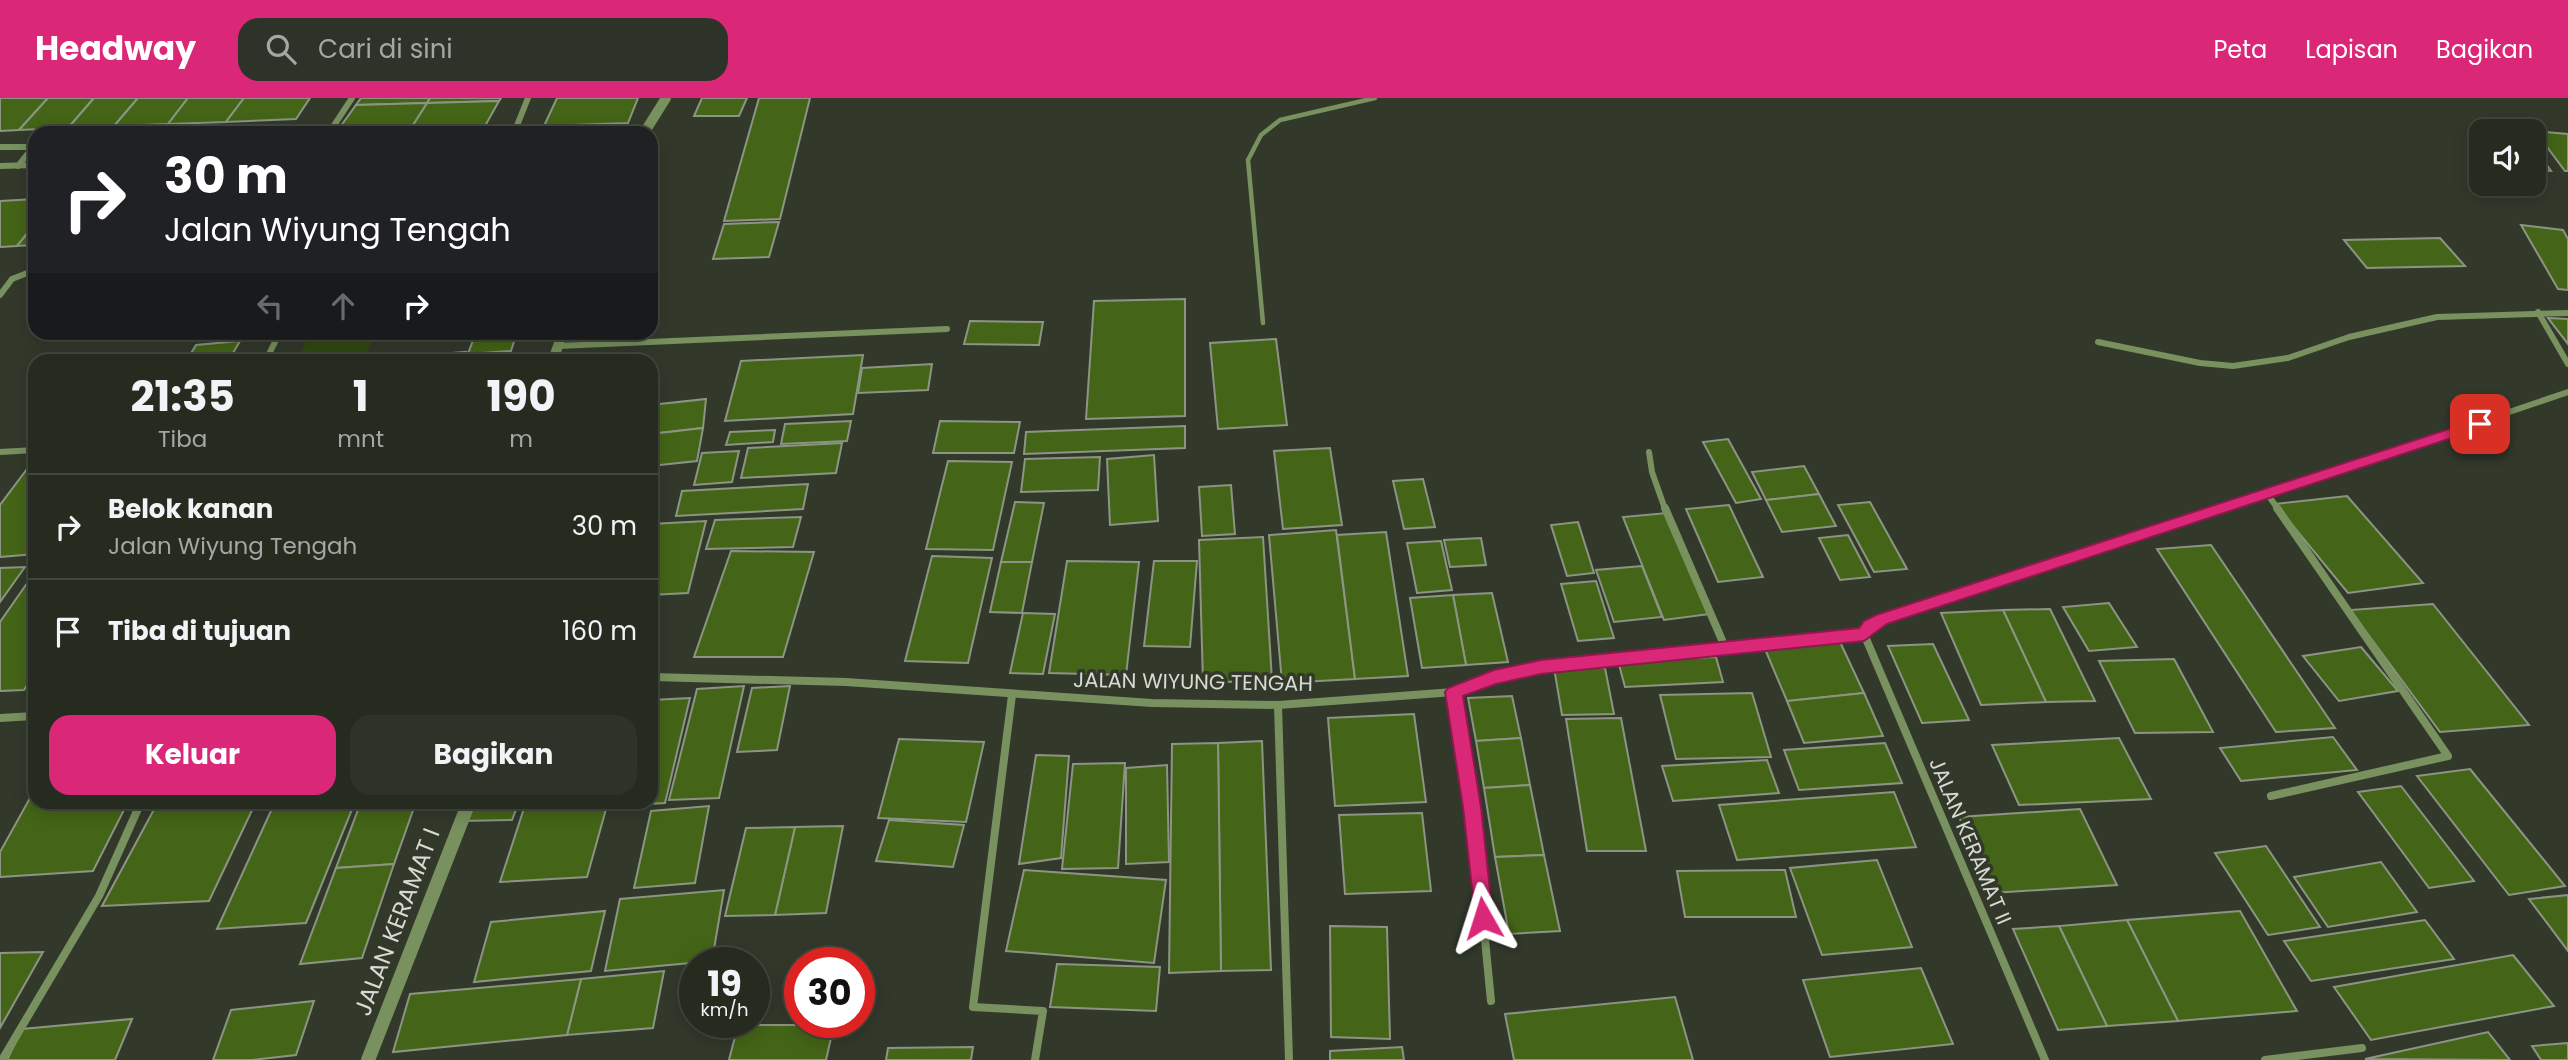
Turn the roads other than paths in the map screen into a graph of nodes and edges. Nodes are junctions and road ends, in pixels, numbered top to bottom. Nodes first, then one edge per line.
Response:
1 (352, 98) edge
2 (528, 98) edge
3 (666, 98) edge
4 (1375, 98) edge
5 (334, 126) edge
6 (517, 126) edge
7 (649, 126) edge
8 (0, 147) edge
9 (28, 147) edge
10 (28, 154) edge
11 (28, 165) edge
12 (0, 166) edge
13 (18, 166) junction
14 (28, 273) edge
15 (0, 295) edge
16 (2538, 312) junction
17 (2568, 313) edge
18 (1263, 323) dead end
19 (947, 329) dead end
20 (560, 340) edge
21 (2098, 342) dead end
22 (558, 346) junction
23 (555, 354) edge
24 (2568, 365) edge
25 (2568, 392) edge
26 (28, 450) edge
27 (0, 452) edge
28 (1649, 452) dead end
29 (2268, 495) junction
30 (1864, 634) junction
31 (1725, 647) junction
32 (658, 677) edge
33 (1454, 692) junction
34 (1012, 695) junction
35 (1278, 705) junction
36 (28, 716) edge
37 (0, 718) edge
38 (2271, 796) dead end
39 (138, 809) edge
40 (466, 809) edge
41 (1491, 1001) dead end
42 (2362, 1048) dead end
43 (2, 1060) edge
44 (368, 1060) edge
45 (1035, 1060) edge
46 (1289, 1060) edge
47 (2045, 1060) edge
48 (2265, 1060) edge

1 - 5 street
2 - 6 street
3 - 7 street
4 - 18 lane
8 - 9 street
10 - 13 street
11 - 13 street
12 - 13 street
14 - 15 street
16 - 17 street
16 - 21 street
16 - 24 street
19 - 22 street
20 - 22 street
22 - 23 street
25 - 29 street, JALAN WIYUNG TENGAH
26 - 27 street
28 - 31 street
29 - 30 street, JALAN WIYUNG TENGAH
29 - 38 street
30 - 31 street, JALAN WIYUNG TENGAH
30 - 47 street, JALAN KERAMAT II
31 - 33 street, JALAN WIYUNG TENGAH
32 - 34 street, JALAN WIYUNG TENGAH
33 - 35 street, JALAN WIYUNG TENGAH
33 - 41 street
34 - 35 street, JALAN WIYUNG TENGAH
34 - 45 street
35 - 46 street
36 - 37 street
39 - 43 street
40 - 44 street, JALAN KERAMAT I
42 - 48 street

